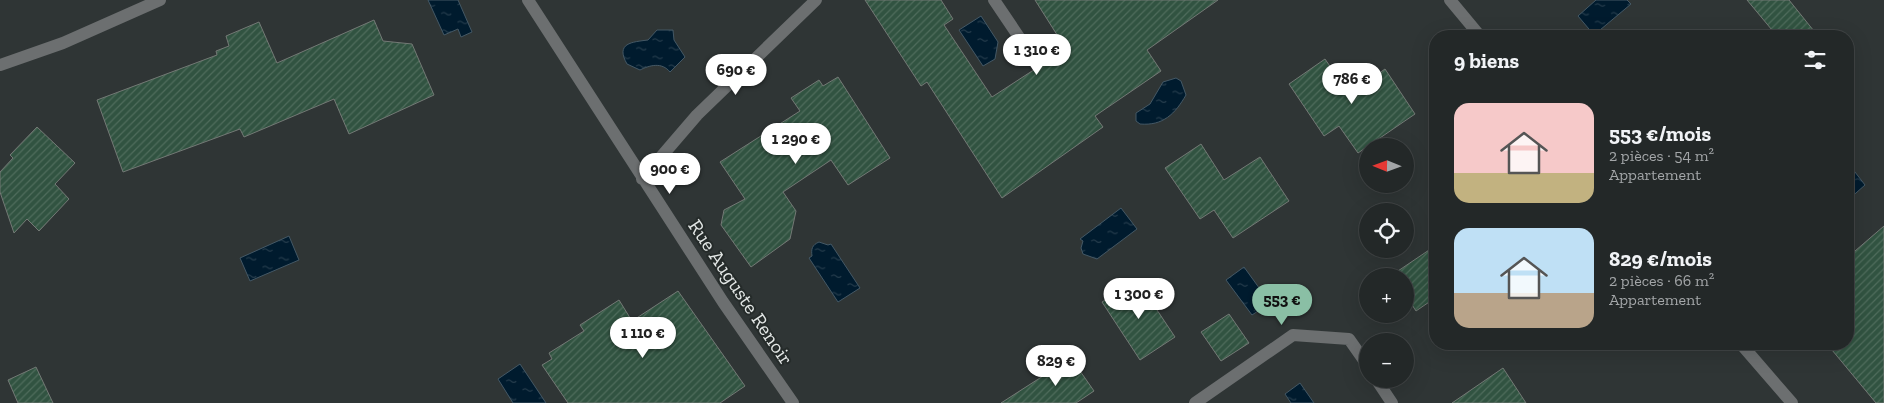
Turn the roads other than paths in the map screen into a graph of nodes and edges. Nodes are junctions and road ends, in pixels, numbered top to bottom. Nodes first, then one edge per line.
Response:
1 (160, 0) edge
2 (528, 0) edge
3 (816, 0) edge
4 (994, 0) edge
5 (1450, 0) edge
6 (1475, 30) edge
7 (1023, 43) dead end
8 (0, 65) edge
9 (642, 179) junction
10 (1746, 350) edge
11 (1359, 353) edge
12 (1382, 388) edge
13 (793, 403) edge
14 (1195, 403) edge
15 (1392, 403) edge
16 (1792, 403) edge

1 - 8 street
2 - 9 street, Rue Auguste Renoir
3 - 9 street
4 - 7 street
5 - 6 street
9 - 13 street, Rue Auguste Renoir
10 - 16 street
11 - 14 street
12 - 15 street

